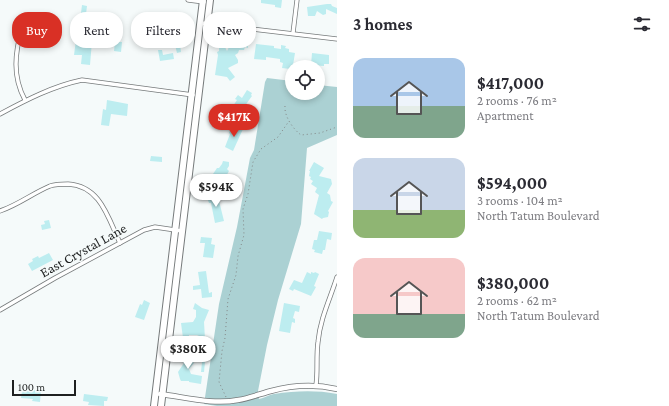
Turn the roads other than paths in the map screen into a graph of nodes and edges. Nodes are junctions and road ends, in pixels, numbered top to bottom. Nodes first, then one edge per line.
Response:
1 (188, 0) edge
2 (297, 0) edge
3 (203, 1) edge
4 (210, 1) edge
5 (204, 12) edge
6 (207, 12) edge
7 (203, 29) edge
8 (256, 29) edge
9 (293, 33) junction
10 (203, 38) edge
11 (337, 39) edge
12 (18, 48) edge
13 (192, 94) junction
14 (199, 96) junction
15 (25, 100) junction
16 (0, 114) edge
17 (0, 211) edge
18 (175, 230) junction
19 (182, 231) junction
20 (120, 243) junction
21 (337, 277) edge
22 (0, 310) edge
23 (316, 385) junction
24 (337, 389) edge
25 (159, 394) junction
26 (212, 403) edge
27 (154, 406) edge
28 (161, 406) edge

1 - 3 street
2 - 9 street
3 - 4 street
3 - 5 main road
4 - 6 main road
7 - 13 main road
8 - 9 street
9 - 11 street
10 - 14 main road
12 - 15 street
13 - 14 street
13 - 15 street
13 - 18 main road
14 - 19 main road
15 - 16 street
17 - 20 street
18 - 19 street, East Crystal Lane
18 - 20 street, East Crystal Lane
18 - 25 main road
19 - 25 main road
20 - 22 street, East Crystal Lane
21 - 23 street
23 - 24 street
23 - 26 street
25 - 26 street
25 - 27 main road
25 - 28 main road

